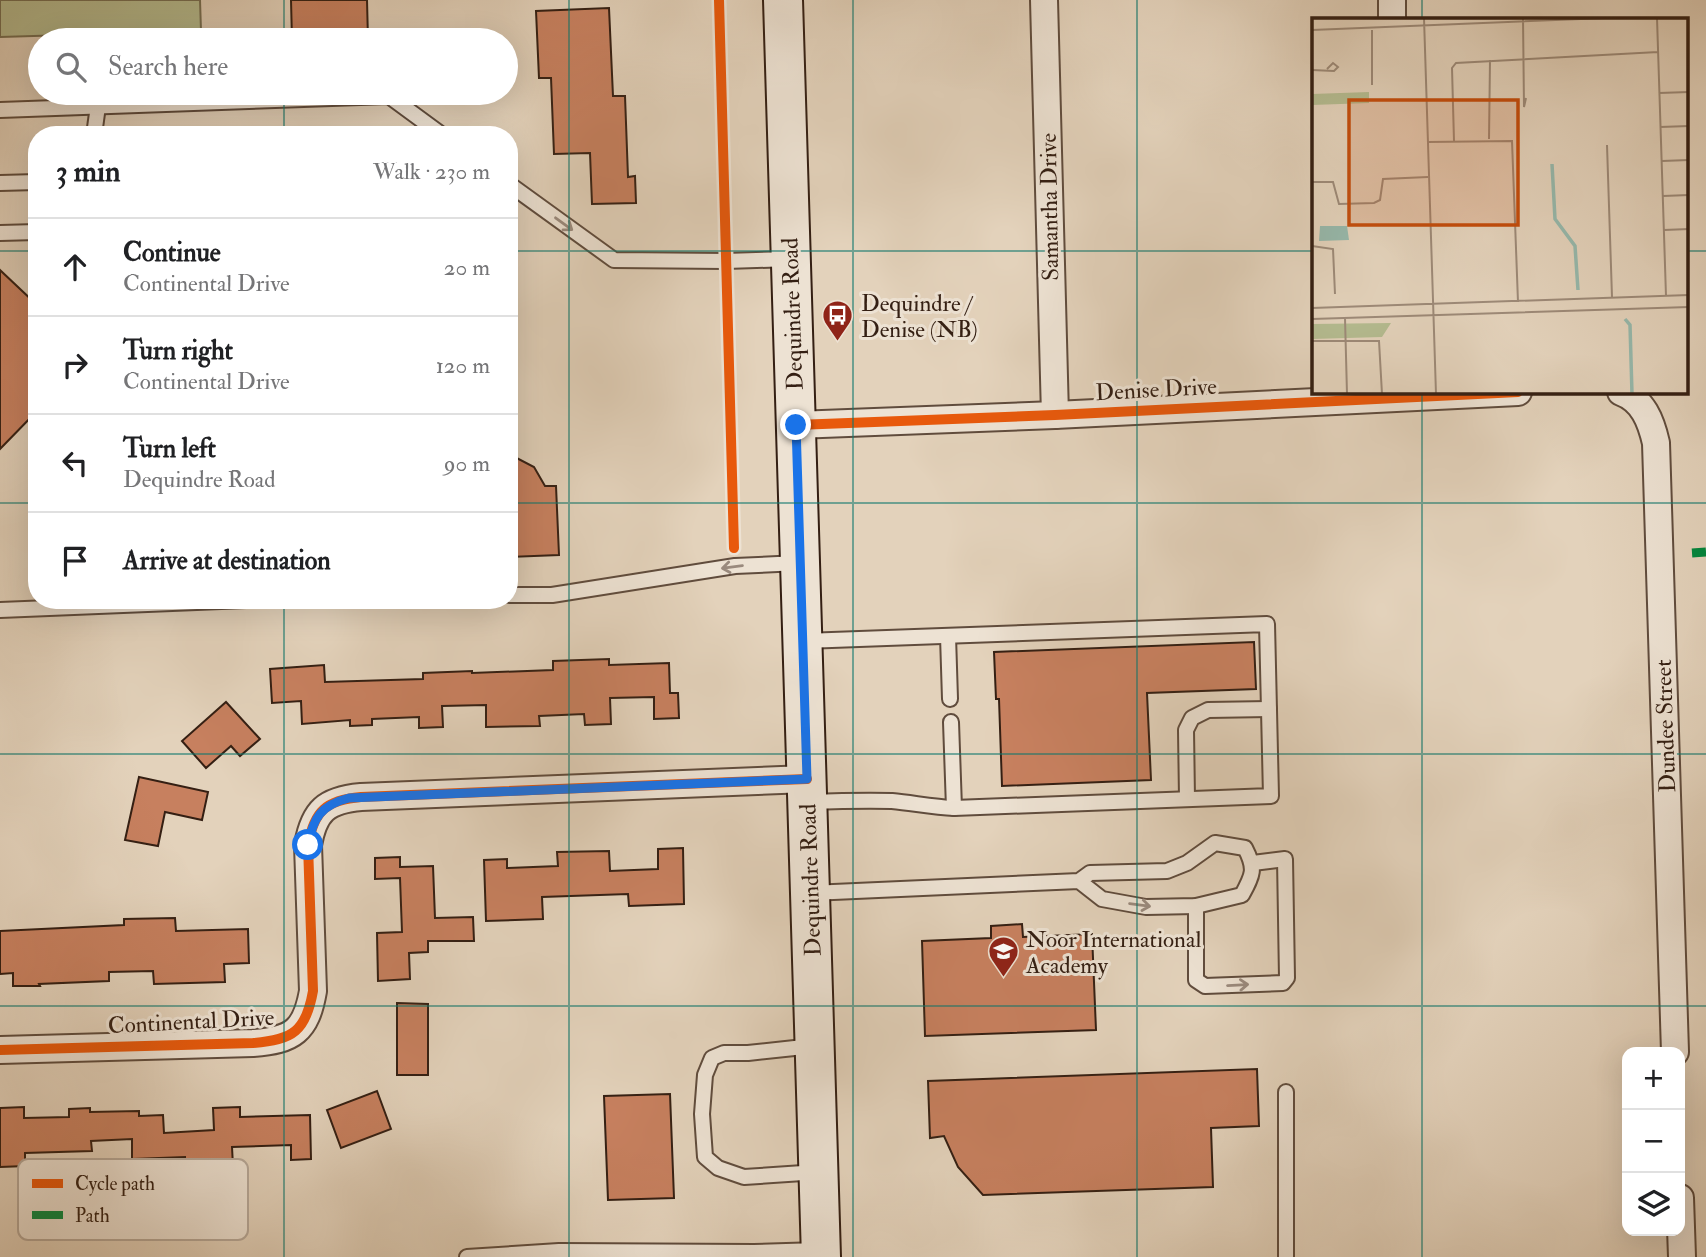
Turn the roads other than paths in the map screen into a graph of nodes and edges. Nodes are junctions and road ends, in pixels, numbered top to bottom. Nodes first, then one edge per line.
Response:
1 (783, 0) edge
2 (1044, 0) edge
3 (1392, 0) edge
4 (1392, 18) edge
5 (127, 105) edge
6 (401, 105) edge
7 (98, 106) junction
8 (0, 110) edge
9 (95, 126) edge
10 (430, 126) edge
11 (28, 182) edge
12 (0, 183) edge
13 (518, 191) edge
14 (28, 232) edge
15 (0, 233) edge
16 (790, 259) junction
17 (1445, 394) edge
18 (1409, 395) edge
19 (1630, 398) edge
20 (1055, 415) junction
21 (796, 425) junction
22 (800, 563) junction
23 (518, 595) edge
24 (28, 608) edge
25 (0, 610) edge
26 (947, 636) junction
27 (802, 641) junction
28 (950, 699) dead end
29 (1269, 709) junction
30 (951, 722) dead end
31 (807, 790) junction
32 (1187, 798) junction
33 (954, 808) junction
34 (1253, 863) junction
35 (1079, 881) junction
36 (810, 893) junction
37 (1196, 906) junction
38 (815, 1046) junction
39 (1675, 1047) edge
40 (0, 1050) edge
41 (1286, 1092) dead end
42 (819, 1172) junction
43 (1681, 1236) edge
44 (704, 1254) edge
45 (821, 1254) edge
46 (467, 1257) edge
47 (1286, 1257) edge
48 (1682, 1257) edge

1 - 16 main road, Dequindre Road
2 - 20 street, Samantha Drive
3 - 4 street
5 - 7 lane
6 - 10 lane
7 - 8 lane
7 - 9 lane
11 - 12 lane
13 -> 16 lane
14 - 15 lane
16 - 21 main road, Dequindre Road
17 - 18 street, Denise Drive
18 - 20 street, Denise Drive
19 - 39 street, Dundee Street
20 - 21 street, Denise Drive
21 - 22 main road, Dequindre Road
22 -> 23 lane
22 - 27 main road, Dequindre Road
24 - 25 lane
26 - 27 lane
26 - 28 lane
26 - 29 lane
27 - 31 main road, Dequindre Road
29 - 32 lane
29 - 32 lane
30 - 33 lane
31 - 33 lane
31 - 36 main road, Dequindre Road
31 - 40 street, Continental Drive
32 - 33 lane
34 - 35 lane
34 - 37 lane
37 -> 34 lane
35 - 36 lane
35 -> 37 lane
36 - 38 main road, Dequindre Road
38 - 42 main road, Dequindre Road
38 - 42 lane
41 - 47 lane
42 - 45 main road, Dequindre Road
43 - 48 street
44 - 45 lane
44 - 46 lane

